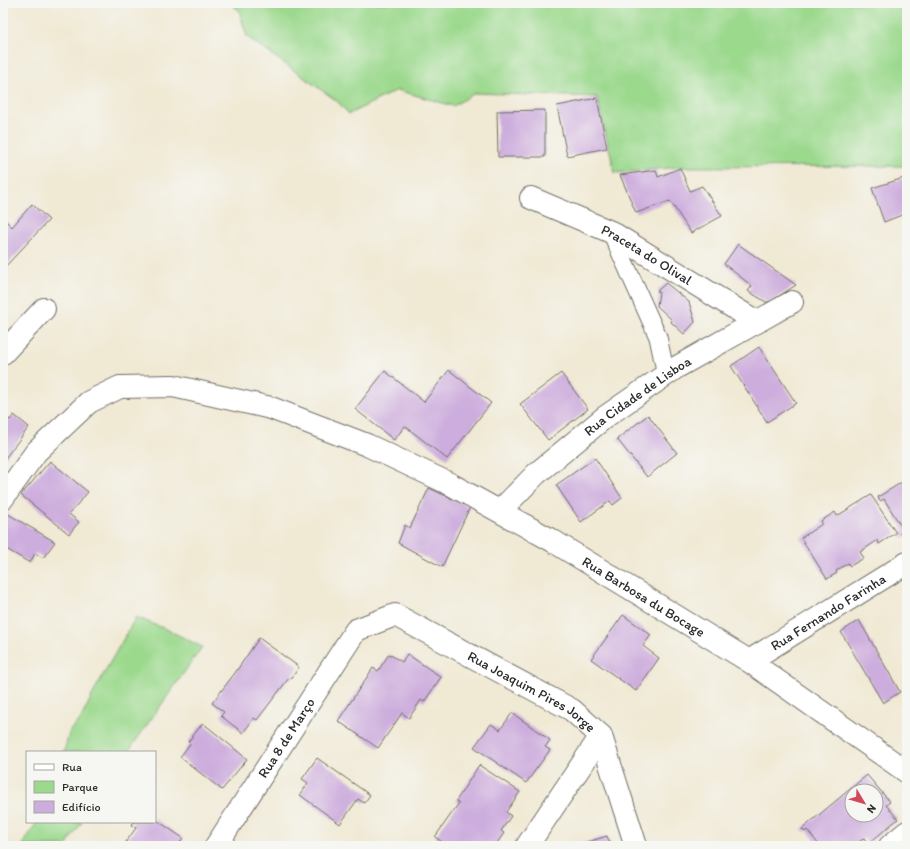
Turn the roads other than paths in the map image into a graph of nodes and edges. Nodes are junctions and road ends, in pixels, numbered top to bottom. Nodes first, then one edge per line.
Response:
1 (531, 198) dead end
2 (611, 232) junction
3 (792, 302) dead end
4 (44, 309) dead end
5 (757, 322) junction
6 (3, 353) edge
7 (666, 375) junction
8 (3, 498) edge
9 (500, 512) junction
10 (907, 563) edge
11 (356, 630) joint
12 (749, 661) junction
13 (601, 736) junction
14 (907, 772) edge
15 (907, 832) edge
16 (216, 846) edge
17 (527, 846) edge
18 (636, 846) edge
19 (890, 846) edge

1 - 2 street, Praceta do Olival
2 - 5 street, Praceta do Olival
2 - 7 lane
3 - 5 street, Rua Cidade de Lisboa
4 - 6 street
5 - 7 street, Rua Cidade de Lisboa
7 - 9 street, Rua Cidade de Lisboa
8 - 9 street, Rua Barbosa du Bocage
9 - 12 street, Rua Barbosa du Bocage
10 - 12 street, Rua Fernando Farinha
11 - 13 street, Rua Joaquim Pires Jorge
11 - 16 street, Rua 8 de Março
12 - 14 street, Rua Barbosa du Bocage
13 - 17 street
13 - 18 street, Rua Joaquim Pires Jorge
15 - 19 street

